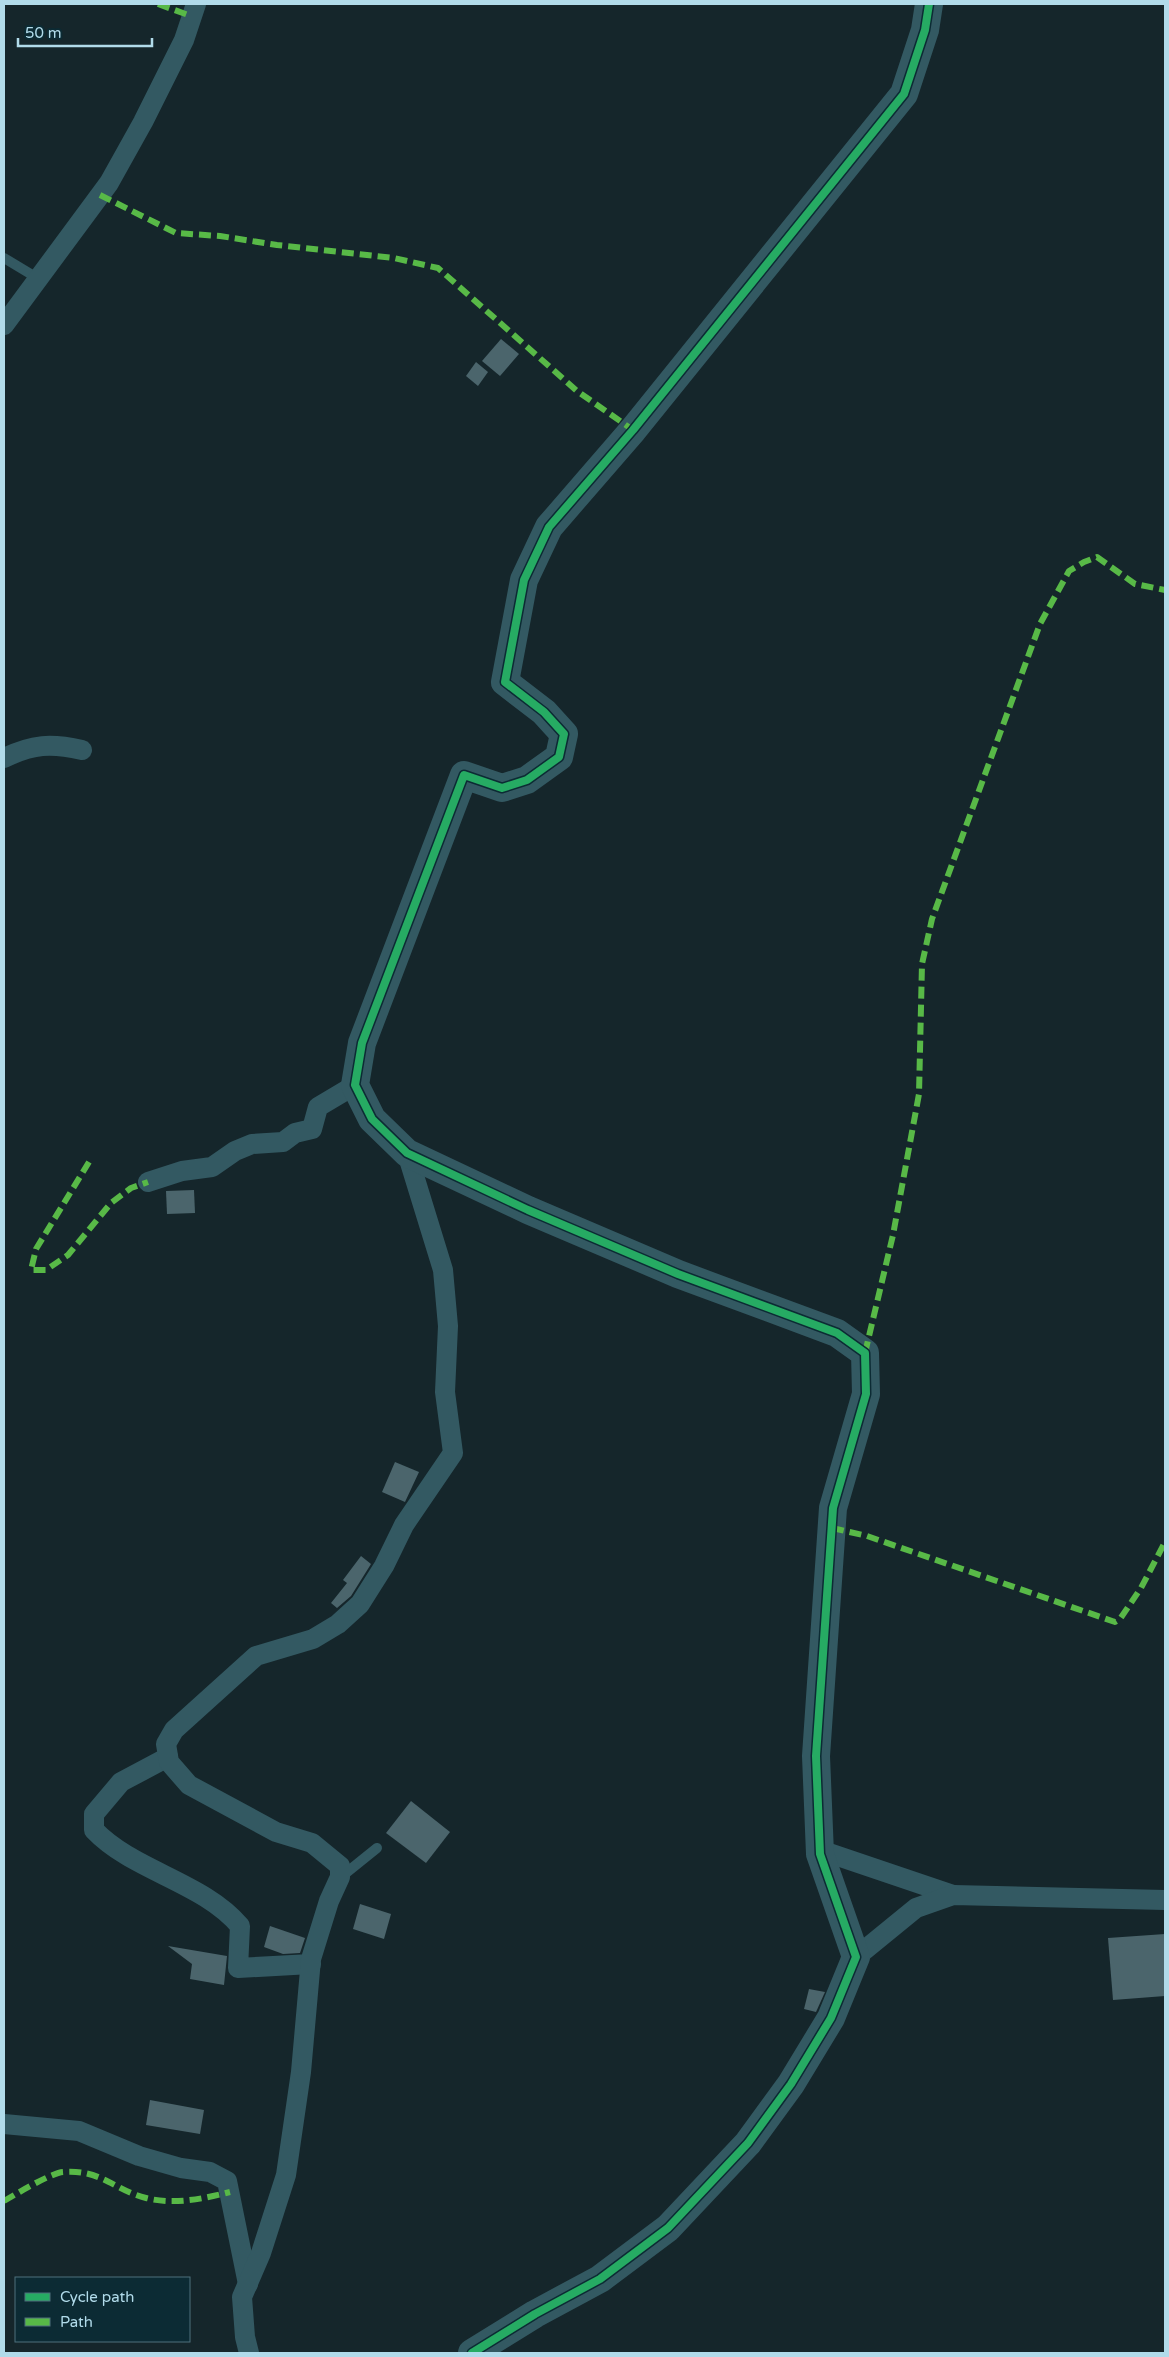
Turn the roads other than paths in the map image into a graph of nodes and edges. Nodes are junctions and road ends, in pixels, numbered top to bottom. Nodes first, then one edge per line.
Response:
1 (196, 4) edge
2 (929, 4) edge
3 (4, 258) edge
4 (39, 279) junction
5 (4, 325) edge
6 (82, 750) dead end
7 (4, 758) edge
8 (355, 1085) junction
9 (407, 1153) junction
10 (148, 1182) dead end
11 (168, 1757) junction
12 (377, 1848) dead end
13 (820, 1850) junction
14 (340, 1877) junction
15 (953, 1895) junction
16 (1165, 1900) edge
17 (856, 1957) junction
18 (311, 1964) junction
19 (4, 2124) edge
20 (248, 2284) junction
21 (249, 2353) edge
22 (472, 2353) edge

1 - 4 street
2 - 8 street
3 - 4 lane
4 - 5 street
6 - 7 street
8 - 9 street
8 - 10 street
9 - 11 street
9 - 13 street
11 - 14 street
11 - 18 street
12 - 14 lane
13 - 15 street
13 - 17 street
14 - 18 street
15 - 16 street
15 - 17 street
17 - 22 street
18 - 20 street
19 - 20 street
20 - 21 street

